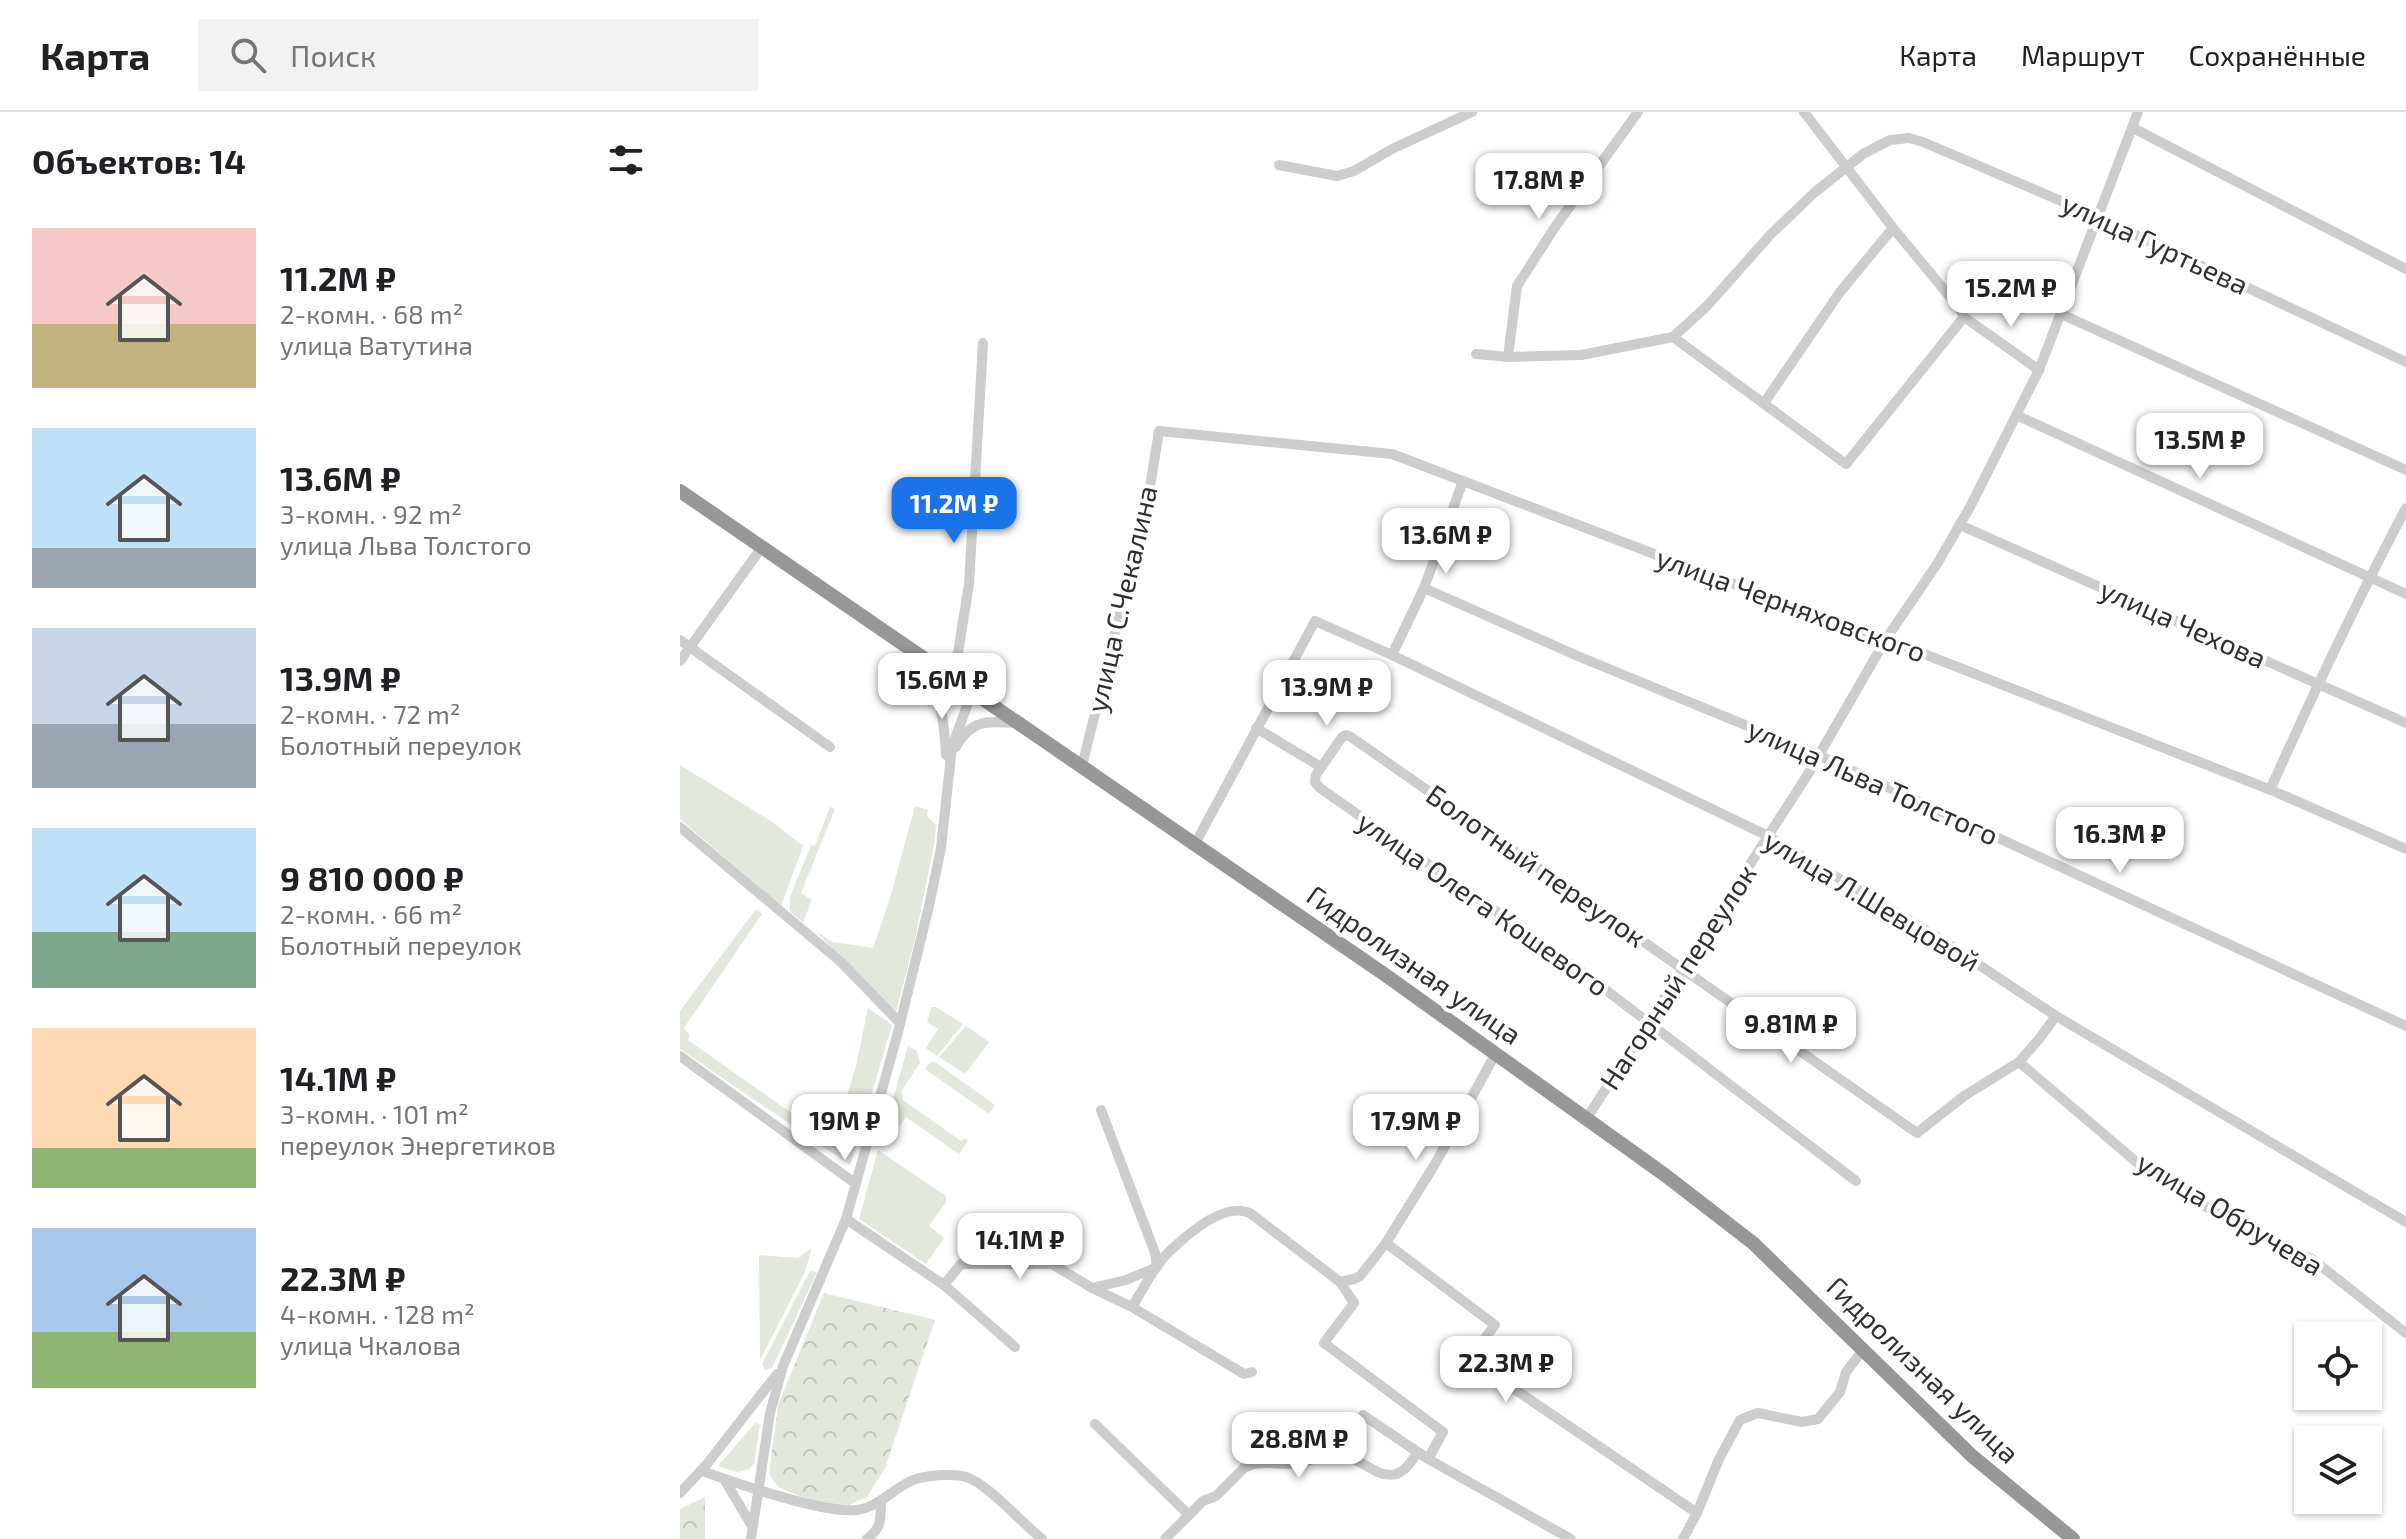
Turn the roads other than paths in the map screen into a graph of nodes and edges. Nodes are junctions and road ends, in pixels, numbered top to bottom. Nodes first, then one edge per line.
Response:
1 (1472, 112) edge
2 (1638, 112) edge
3 (1804, 112) edge
4 (2138, 112) edge
5 (2133, 128) junction
6 (1279, 165) dead end
7 (1846, 167) junction
8 (2097, 217) junction
9 (1893, 228) junction
10 (2406, 269) edge
11 (2061, 314) junction
12 (1964, 317) junction
13 (1673, 337) junction
14 (983, 343) dead end
15 (1476, 354) dead end
16 (1508, 357) junction
17 (2406, 362) edge
18 (2039, 370) junction
19 (1764, 403) junction
20 (2016, 415) junction
21 (1159, 431) joint
22 (2406, 470) edge
23 (1463, 481) junction
24 (680, 491) edge
25 (2406, 508) edge
26 (1960, 525) junction
27 (762, 547) junction
28 (2369, 578) junction
29 (1424, 588) junction
30 (2406, 594) edge
31 (1886, 639) junction
32 (685, 643) edge
33 (919, 654) junction
34 (1392, 655) junction
35 (680, 661) edge
36 (954, 678) junction
37 (2318, 684) junction
38 (972, 692) junction
39 (1018, 723) junction
40 (2406, 723) edge
41 (1256, 728) junction
42 (830, 747) dead end
43 (1818, 755) junction
44 (950, 760) junction
45 (1082, 766) junction
46 (1321, 767) junction
47 (948, 781) junction
48 (2270, 790) junction
49 (680, 827) edge
50 (1768, 836) junction
51 (1195, 844) junction
52 (2406, 849) edge
53 (1684, 970) junction
54 (2056, 1016) junction
55 (900, 1023) junction
56 (1650, 1023) junction
57 (2406, 1026) edge
58 (1496, 1053) junction
59 (680, 1056) edge
60 (2019, 1062) junction
61 (1101, 1110) dead end
62 (1587, 1118) junction
63 (1856, 1181) dead end
64 (856, 1184) junction
65 (846, 1219) junction
66 (2406, 1222) edge
67 (1386, 1243) junction
68 (1157, 1267) junction
69 (1340, 1282) junction
70 (944, 1285) junction
71 (1092, 1288) junction
72 (1132, 1307) junction
73 (2406, 1333) edge
74 (1015, 1347) dead end
75 (1863, 1350) junction
76 (783, 1366) junction
77 (1252, 1372) dead end
78 (1363, 1415) dead end
79 (1095, 1424) dead end
80 (1418, 1452) junction
81 (1428, 1459) junction
82 (702, 1471) junction
83 (724, 1479) junction
84 (757, 1489) junction
85 (680, 1493) edge
86 (881, 1501) junction
87 (1697, 1513) junction
88 (1189, 1515) junction
89 (753, 1526) junction
90 (751, 1539) edge
91 (867, 1539) edge
92 (1042, 1539) edge
93 (1165, 1539) edge
94 (1571, 1539) edge
95 (1683, 1539) edge
96 (2073, 1539) edge

1 - 6 street
2 - 16 street
3 - 7 street
4 - 5 street, Нагорный переулок
5 - 8 street, Нагорный переулок
5 - 10 street
7 - 8 street, улица Гуртьева
7 - 9 street
7 - 13 street
8 - 11 street, Нагорный переулок
8 - 17 street, улица Гуртьева
9 - 12 street
9 - 19 street
11 - 18 street, Нагорный переулок
11 - 22 street
12 - 18 street
12 - 19 street
13 - 16 street
13 - 19 street
14 - 36 street
15 - 16 street
18 - 20 street, Нагорный переулок
20 - 26 street, Нагорный переулок
20 - 28 street
21 - 23 street, улица Черняховского
21 - 45 street, улица С.Чекалина
23 - 29 street
23 - 31 street, улица Черняховского
24 - 27 highway, Гидролизная улица
25 - 28 street
26 - 31 street, Нагорный переулок
26 - 37 street, улица Чехова
27 - 32 street
27 - 33 highway, Гидролизная улица
28 - 30 street
28 - 37 street
29 - 34 street
29 - 43 street, улица Льва Толстого
31 - 43 street, Нагорный переулок
31 - 48 street, улица Черняховского
32 - 35 street
32 - 42 street
33 - 36 highway, Гидролизная улица
33 - 47 street
34 - 41 street, улица Л.Шевцовой
34 - 50 street, улица Л.Шевцовой
36 - 38 highway, Гидролизная улица
37 - 40 street, улица Чехова
37 - 48 street
38 - 39 highway, Гидролизная улица
38 - 44 street
39 - 44 street
39 - 45 highway, Гидролизная улица
41 - 46 street
41 - 51 street
43 - 50 street, Нагорный переулок
43 - 57 street, улица Льва Толстого
44 - 47 street
45 - 51 highway, Гидролизная улица
46 - 53 street, Болотный переулок
46 - 56 street, улица Олега Кошевого
47 - 55 street
48 - 52 street, улица Черняховского
49 - 55 street
50 - 53 street, Нагорный переулок
50 - 54 street, улица Л.Шевцовой
51 - 58 highway, Гидролизная улица
53 - 56 street, Нагорный переулок
53 - 60 street, Болотный переулок
54 - 60 street
54 - 66 street, улица Л.Шевцовой
55 - 64 street
56 - 62 street, Нагорный переулок
56 - 63 street, улица Олега Кошевого
58 - 62 highway, Гидролизная улица
58 - 67 street
59 - 64 street
60 - 73 street, улица Обручева
61 - 68 street
62 - 75 highway, Гидролизная улица
64 - 65 street
65 - 70 street
65 - 76 street
67 - 69 street
67 - 87 street
68 - 69 street
68 - 71 street
68 - 72 street
69 - 81 street
70 - 71 street
70 - 74 street
71 - 72 street
72 - 77 street
75 - 87 street
75 - 96 highway, Гидролизная улица
76 - 82 street
76 - 84 street
78 - 80 street
79 - 88 street
80 - 81 street
80 - 88 street
81 - 94 street
82 - 83 street
82 - 85 street
83 - 84 street
83 - 89 street
84 - 86 street
84 - 89 street
86 - 91 street
86 - 92 street
87 - 95 street
88 - 93 street
89 - 90 street

